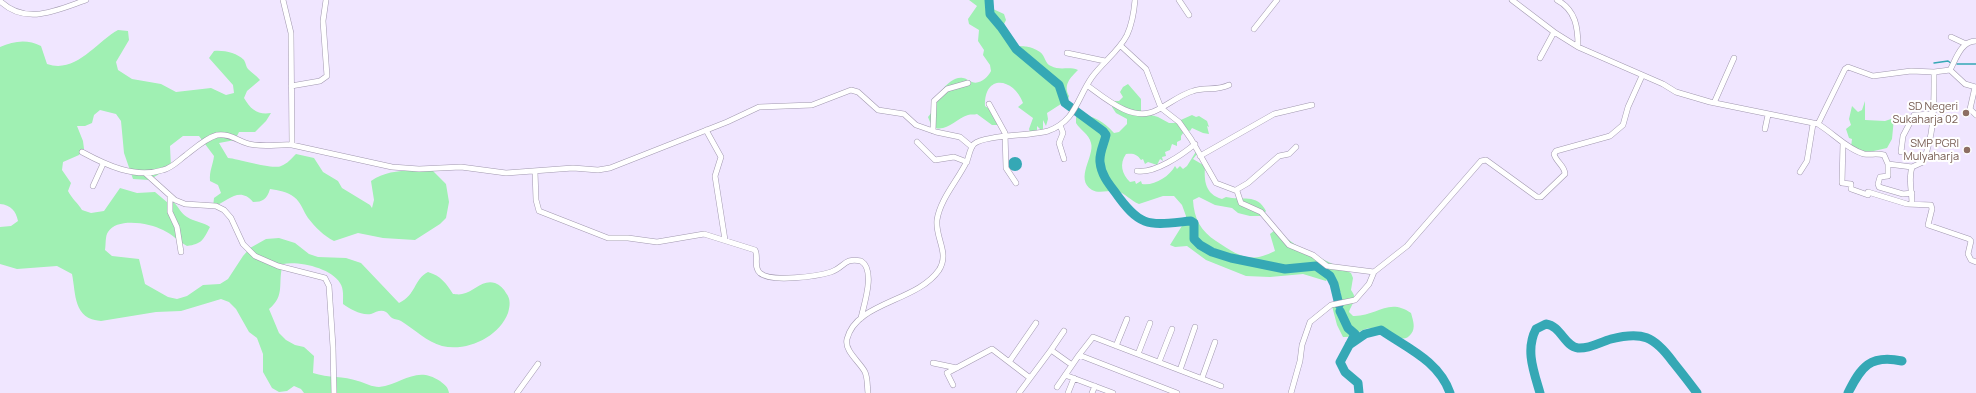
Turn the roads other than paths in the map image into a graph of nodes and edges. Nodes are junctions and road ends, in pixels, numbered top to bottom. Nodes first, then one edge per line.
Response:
1 (86, 0) edge
2 (283, 0) edge
3 (326, 0) edge
4 (1135, 0) edge
5 (1179, 0) edge
6 (1277, 0) edge
7 (1512, 0) edge
8 (1557, 0) edge
9 (0, 1) edge
10 (1189, 15) dead end
11 (1254, 29) dead end
12 (1554, 32) junction
13 (1951, 37) dead end
14 (1976, 41) edge
15 (1966, 44) junction
16 (1121, 46) junction
17 (1578, 48) junction
18 (1067, 53) dead end
19 (1540, 58) dead end
20 (1734, 58) dead end
21 (1105, 61) junction
22 (1950, 70) junction
23 (1934, 72) junction
24 (1642, 76) junction
25 (968, 83) dead end
26 (1229, 85) dead end
27 (291, 86) junction
28 (1088, 86) junction
29 (1976, 87) edge
30 (1974, 101) edge
31 (1714, 103) junction
32 (989, 104) dead end
33 (1312, 105) dead end
34 (1161, 108) junction
35 (1934, 114) junction
36 (1768, 115) junction
37 (1976, 115) edge
38 (1816, 124) junction
39 (1060, 125) junction
40 (706, 130) junction
41 (1765, 130) dead end
42 (933, 131) junction
43 (1005, 137) junction
44 (917, 142) dead end
45 (1843, 143) junction
46 (1195, 144) junction
47 (292, 145) junction
48 (972, 147) junction
49 (1296, 147) dead end
50 (82, 152) dead end
51 (1901, 152) dead end
52 (1200, 156) junction
53 (1064, 159) dead end
54 (967, 162) junction
55 (103, 164) junction
56 (1888, 164) junction
57 (1912, 167) junction
58 (535, 171) junction
59 (1137, 171) dead end
60 (1800, 172) dead end
61 (145, 173) junction
62 (1016, 183) dead end
63 (94, 186) dead end
64 (1236, 190) junction
65 (1912, 193) junction
66 (170, 197) junction
67 (1912, 204) junction
68 (725, 240) junction
69 (181, 252) dead end
70 (1976, 262) edge
71 (1374, 272) junction
72 (861, 318) junction
73 (1127, 319) dead end
74 (1036, 323) dead end
75 (1150, 323) dead end
76 (1195, 327) dead end
77 (1172, 329) dead end
78 (1064, 331) dead end
79 (1215, 342) dead end
80 (1116, 346) junction
81 (1051, 350) junction
82 (1138, 354) junction
83 (1079, 355) junction
84 (1009, 362) junction
85 (1159, 362) junction
86 (933, 363) dead end
87 (538, 364) dead end
88 (1072, 365) junction
89 (957, 368) junction
90 (1180, 370) junction
91 (1065, 375) junction
92 (1030, 378) junction
93 (1074, 378) junction
94 (1202, 378) junction
95 (953, 385) dead end
96 (1095, 386) junction
97 (1222, 386) dead end
98 (1057, 387) dead end
99 (334, 393) edge
100 (517, 393) edge
101 (868, 393) edge
102 (1019, 393) edge
103 (1068, 393) edge
104 (1092, 393) edge
105 (1113, 393) edge
106 (1177, 393) edge
107 (1291, 393) edge

1 - 9 street
2 - 27 street
3 - 27 street
4 - 16 street
5 - 10 street
6 - 11 street
7 - 12 street
8 - 17 street
12 - 17 street
12 - 19 street
13 - 15 street
14 - 15 street
15 - 22 street
16 - 21 street
16 - 34 street
17 - 24 street
18 - 21 street
20 - 31 street
21 - 28 street
22 - 23 street
22 - 29 street
23 - 35 street
23 - 38 street
24 - 31 street
24 - 71 street
25 - 42 street
26 - 34 street
27 - 47 street
28 - 34 street
28 - 39 street
29 - 30 street
30 - 37 street
31 - 36 street
32 - 43 street
33 - 52 street
34 - 46 street
35 - 51 street
35 - 57 street
36 - 38 street
36 - 41 street
38 - 45 street
38 - 60 street
39 - 43 street
39 - 53 street
40 - 42 street
40 - 58 street
40 - 68 street
42 - 48 street
43 - 48 street
43 - 62 street
44 - 54 street
45 - 56 street
45 - 67 street
46 - 52 street
46 - 59 street
47 - 58 street
47 - 61 street
48 - 54 street
49 - 64 street
50 - 55 street
52 - 64 street
54 - 72 street
55 - 61 street
55 - 63 street
56 - 57 street
56 - 65 street
57 - 65 street
58 - 68 street
61 - 66 street
64 - 71 street
65 - 67 street
66 - 69 street
66 - 99 street
67 - 70 street
68 - 72 street
71 - 107 street
72 - 101 street
73 - 80 street
74 - 84 street
75 - 82 street
76 - 90 street
77 - 85 street
78 - 81 street
79 - 94 street
80 - 82 street
80 - 83 street
81 - 88 street
81 - 92 street
82 - 85 street
83 - 88 street
83 - 106 street
84 - 89 street
84 - 92 street
85 - 90 street
86 - 89 street
87 - 100 street
88 - 91 street
89 - 95 street
90 - 94 street
91 - 93 street
91 - 98 street
92 - 102 street
93 - 96 street
93 - 103 street
94 - 97 street
96 - 104 street
96 - 105 street

